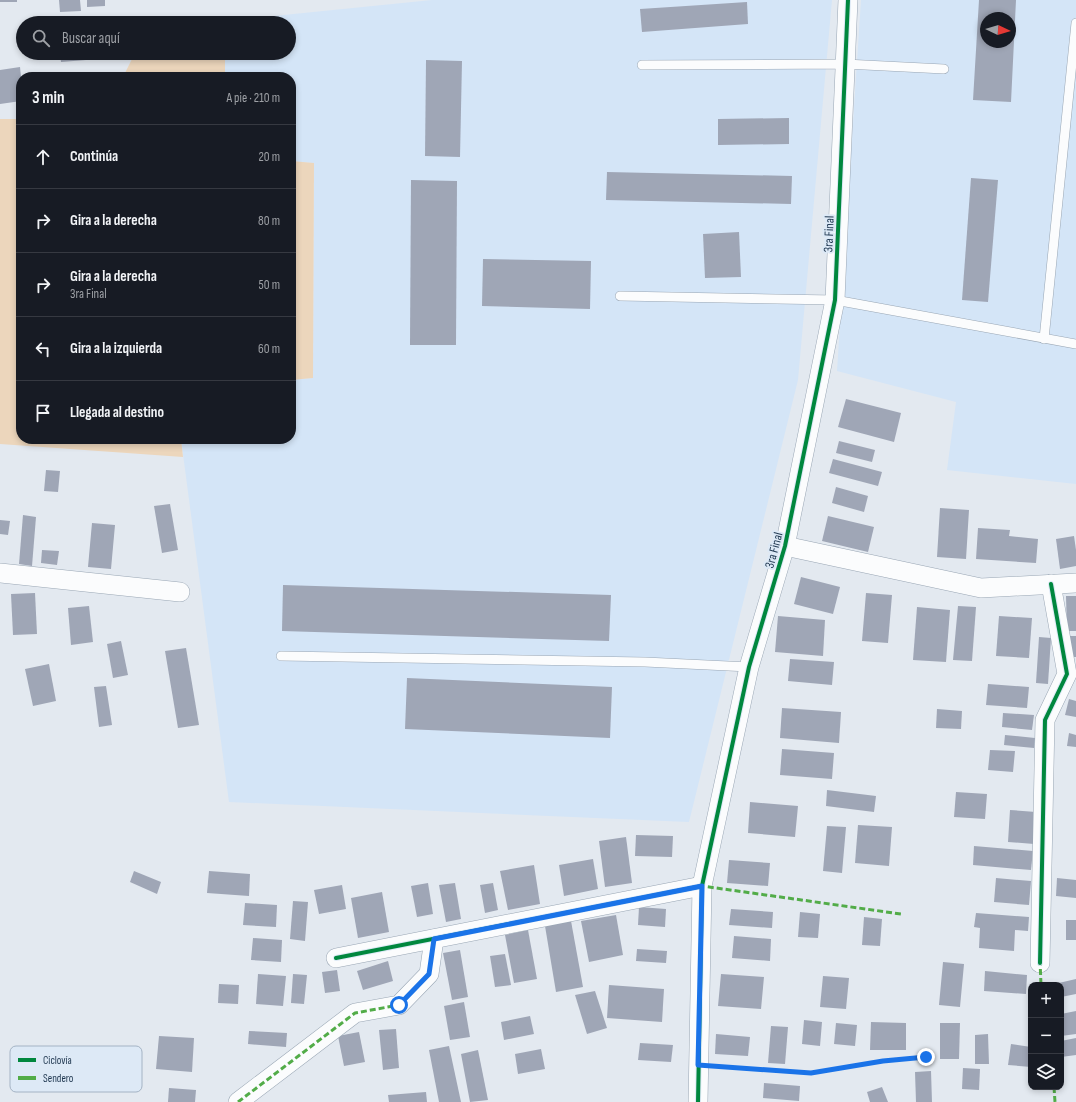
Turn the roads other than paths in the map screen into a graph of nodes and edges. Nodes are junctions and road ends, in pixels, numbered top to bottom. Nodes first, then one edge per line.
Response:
1 (848, 0) edge
2 (1076, 23) edge
3 (845, 64) junction
4 (642, 65) dead end
5 (944, 69) dead end
6 (620, 296) dead end
7 (835, 300) junction
8 (1044, 339) junction
9 (1076, 344) edge
10 (785, 546) junction
11 (0, 573) edge
12 (1076, 582) edge
13 (1052, 584) junction
14 (180, 592) dead end
15 (281, 656) dead end
16 (749, 667) junction
17 (702, 886) junction
18 (434, 939) junction
19 (336, 958) dead end
20 (1040, 963) dead end
21 (238, 1102) edge
22 (698, 1102) edge

1 - 3 street, 3ra Final
2 - 8 lane
3 - 4 lane
3 - 5 lane
3 - 7 street, 3ra Final
6 - 7 lane
7 - 8 lane
7 - 10 street, 3ra Final
8 - 9 lane
10 - 13 street
10 - 16 street, 3ra Final
11 - 14 street
12 - 13 street
13 - 20 street
15 - 16 lane
16 - 17 street, 3ra Final
17 - 18 street
17 - 22 street, 3ra Final
18 - 19 street
18 - 21 street

